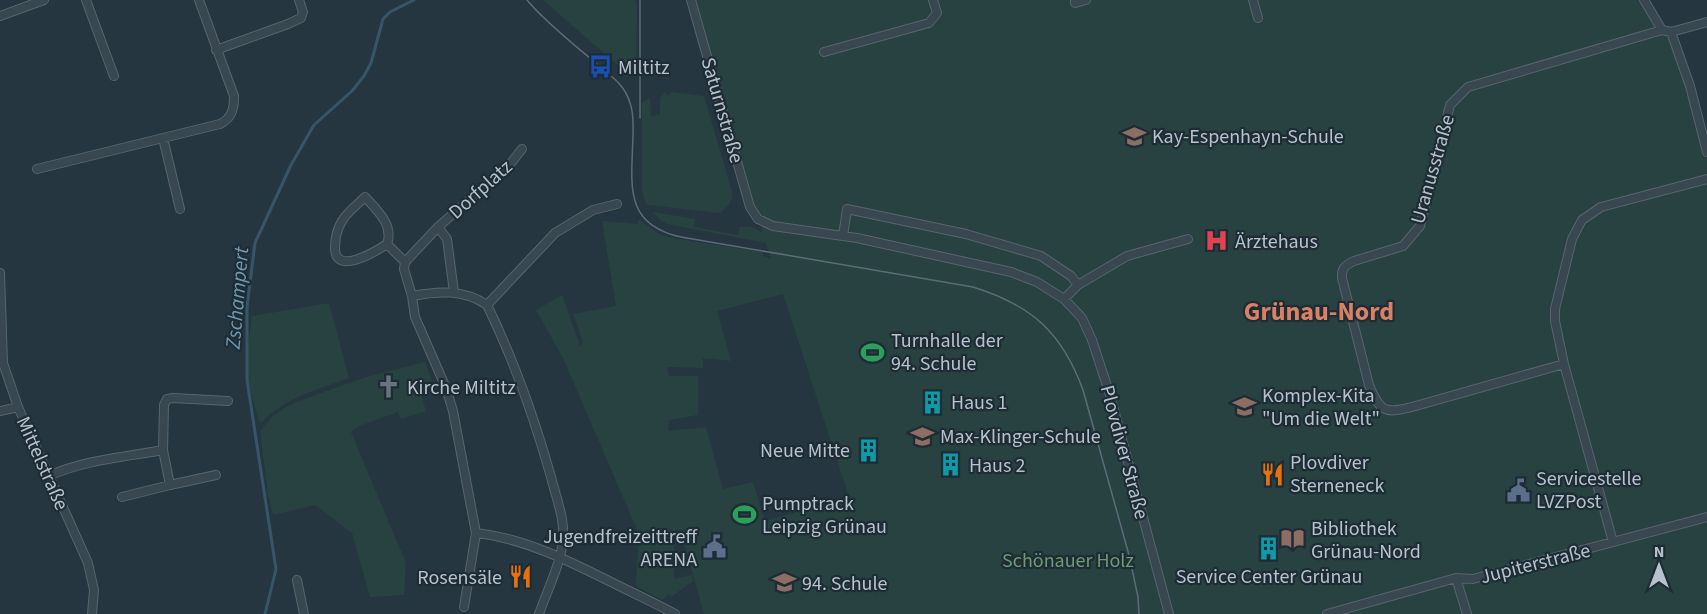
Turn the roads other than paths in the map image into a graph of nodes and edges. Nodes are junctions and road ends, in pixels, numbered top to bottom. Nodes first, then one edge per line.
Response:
1 (44, 0) edge
2 (86, 0) edge
3 (199, 0) edge
4 (299, 0) edge
5 (691, 0) edge
6 (933, 0) edge
7 (1074, 0) edge
8 (1086, 0) edge
9 (1252, 0) edge
10 (1644, 0) edge
11 (27, 3) edge
12 (0, 16) edge
13 (1258, 18) dead end
14 (1707, 22) edge
15 (1666, 31) junction
16 (216, 50) junction
17 (824, 52) dead end
18 (114, 76) dead end
19 (163, 138) junction
20 (522, 149) dead end
21 (1707, 152) edge
22 (37, 169) dead end
23 (1707, 178) edge
24 (617, 204) dead end
25 (180, 208) dead end
26 (758, 219) joint
27 (438, 227) junction
28 (843, 236) junction
29 (1188, 239) dead end
30 (387, 244) junction
31 (405, 262) junction
32 (0, 273) edge
33 (1078, 285) junction
34 (454, 292) junction
35 (412, 296) junction
36 (1064, 299) junction
37 (487, 304) junction
38 (1564, 364) junction
39 (228, 401) dead end
40 (18, 407) junction
41 (0, 411) edge
42 (163, 450) junction
43 (216, 475) dead end
44 (49, 476) junction
45 (171, 484) junction
46 (122, 497) dead end
47 (1707, 517) edge
48 (476, 532) junction
49 (1613, 542) junction
50 (559, 556) junction
51 (1456, 578) junction
52 (297, 580) dead end
53 (464, 607) dead end
54 (92, 614) edge
55 (304, 614) edge
56 (539, 614) edge
57 (675, 614) edge
58 (1169, 614) edge
59 (1327, 614) edge
60 (1467, 614) edge

1 - 11 street
2 - 18 street
3 - 16 street
4 - 16 street
5 - 26 street, Saturnstraße
6 - 17 street
7 - 8 street
9 - 13 street
10 - 15 street
11 - 12 street
14 - 15 street, Uranusstraße
15 - 21 street
15 - 38 street, Uranusstraße
16 - 19 street
19 - 22 street
19 - 25 street
20 - 27 street, Dorfplatz
23 - 38 street
24 - 37 street
26 - 28 street, Plovdiver Straße
27 - 31 street, Dorfplatz
27 - 34 street, Dorfplatz
28 - 33 street
28 - 36 street, Plovdiver Straße
29 - 33 street
30 - 30 street
30 - 31 street
31 - 35 street
32 - 40 street, Mittelstraße
33 - 36 street
34 - 35 street
34 - 37 street
35 - 48 street
36 - 58 street, Plovdiver Straße
37 - 50 street
38 - 49 street
39 - 42 street
40 - 41 street
40 - 44 street, Mittelstraße
42 - 44 street
42 - 45 street
43 - 45 street
44 - 54 street, Mittelstraße
45 - 46 street
47 - 49 street
48 - 50 street
48 - 53 street
49 - 51 street, Jupiterstraße
50 - 56 street
50 - 57 street
51 - 59 street, Jupiterstraße
51 - 60 street, Jupiterstraße
52 - 55 street

